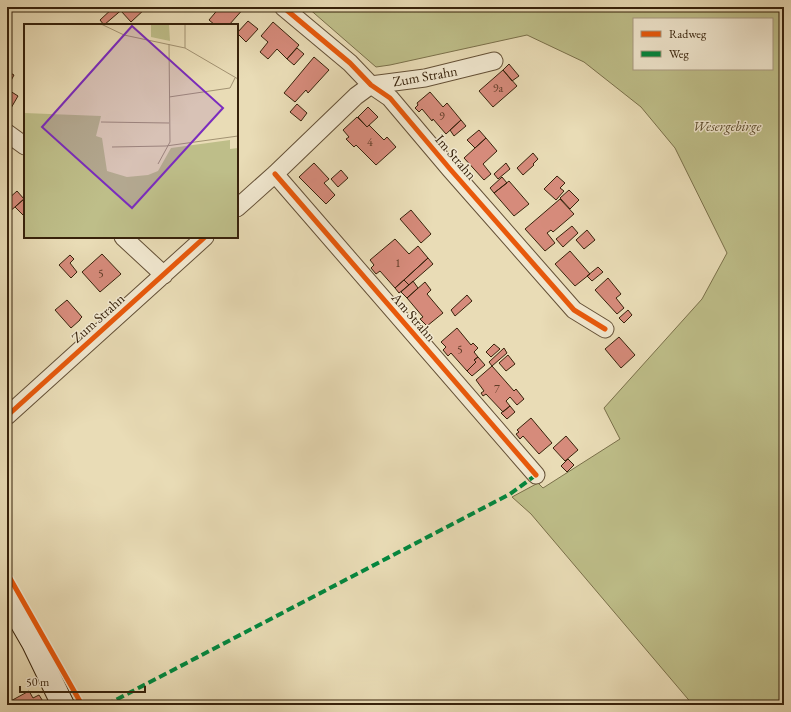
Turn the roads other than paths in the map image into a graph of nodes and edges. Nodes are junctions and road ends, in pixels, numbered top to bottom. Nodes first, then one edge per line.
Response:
1 (282, 7) edge
2 (494, 61) dead end
3 (371, 85) junction
4 (7, 132) edge
5 (24, 145) edge
6 (275, 174) junction
7 (238, 207) edge
8 (124, 238) edge
9 (204, 238) edge
10 (164, 275) junction
11 (605, 329) dead end
12 (7, 416) edge
13 (536, 475) dead end
14 (7, 598) edge
15 (63, 705) edge

1 - 3 street, Im Strahn
2 - 3 street, Zum Strahn
3 - 6 street, Zum Strahn
3 - 11 street, Im Strahn
4 - 5 street
6 - 7 street, Zum Strahn
6 - 13 street, Am Strahn
8 - 10 street
9 - 10 street, Zum Strahn
10 - 12 street, Zum Strahn
14 - 15 main road

